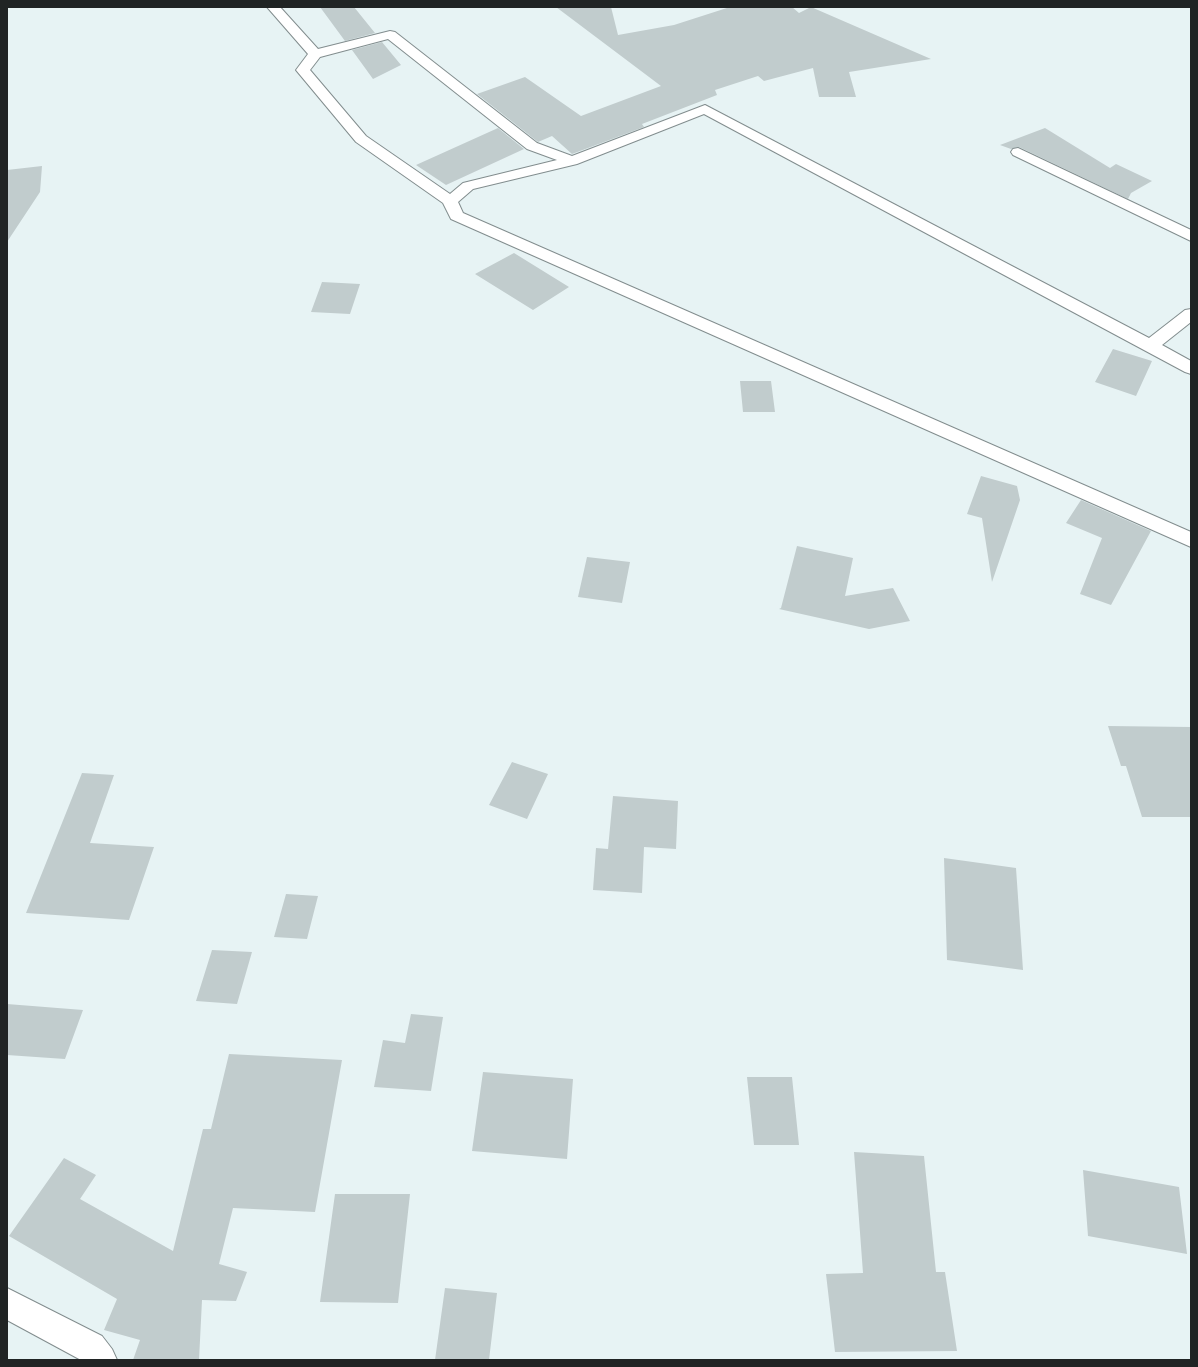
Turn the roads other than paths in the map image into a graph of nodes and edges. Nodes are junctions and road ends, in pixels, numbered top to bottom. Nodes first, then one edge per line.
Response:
1 (273, 7) edge
2 (316, 54) junction
3 (1018, 152) dead end
4 (572, 161) junction
5 (450, 201) junction
6 (1191, 236) edge
7 (1191, 314) edge
8 (1150, 346) junction
9 (1191, 368) edge
10 (1191, 540) edge
11 (7, 1304) edge
12 (102, 1360) edge

1 - 2 street
2 - 4 street
2 - 5 street
3 - 6 street
4 - 5 street
4 - 8 street
5 - 10 street
7 - 8 street
8 - 9 street
11 - 12 street

